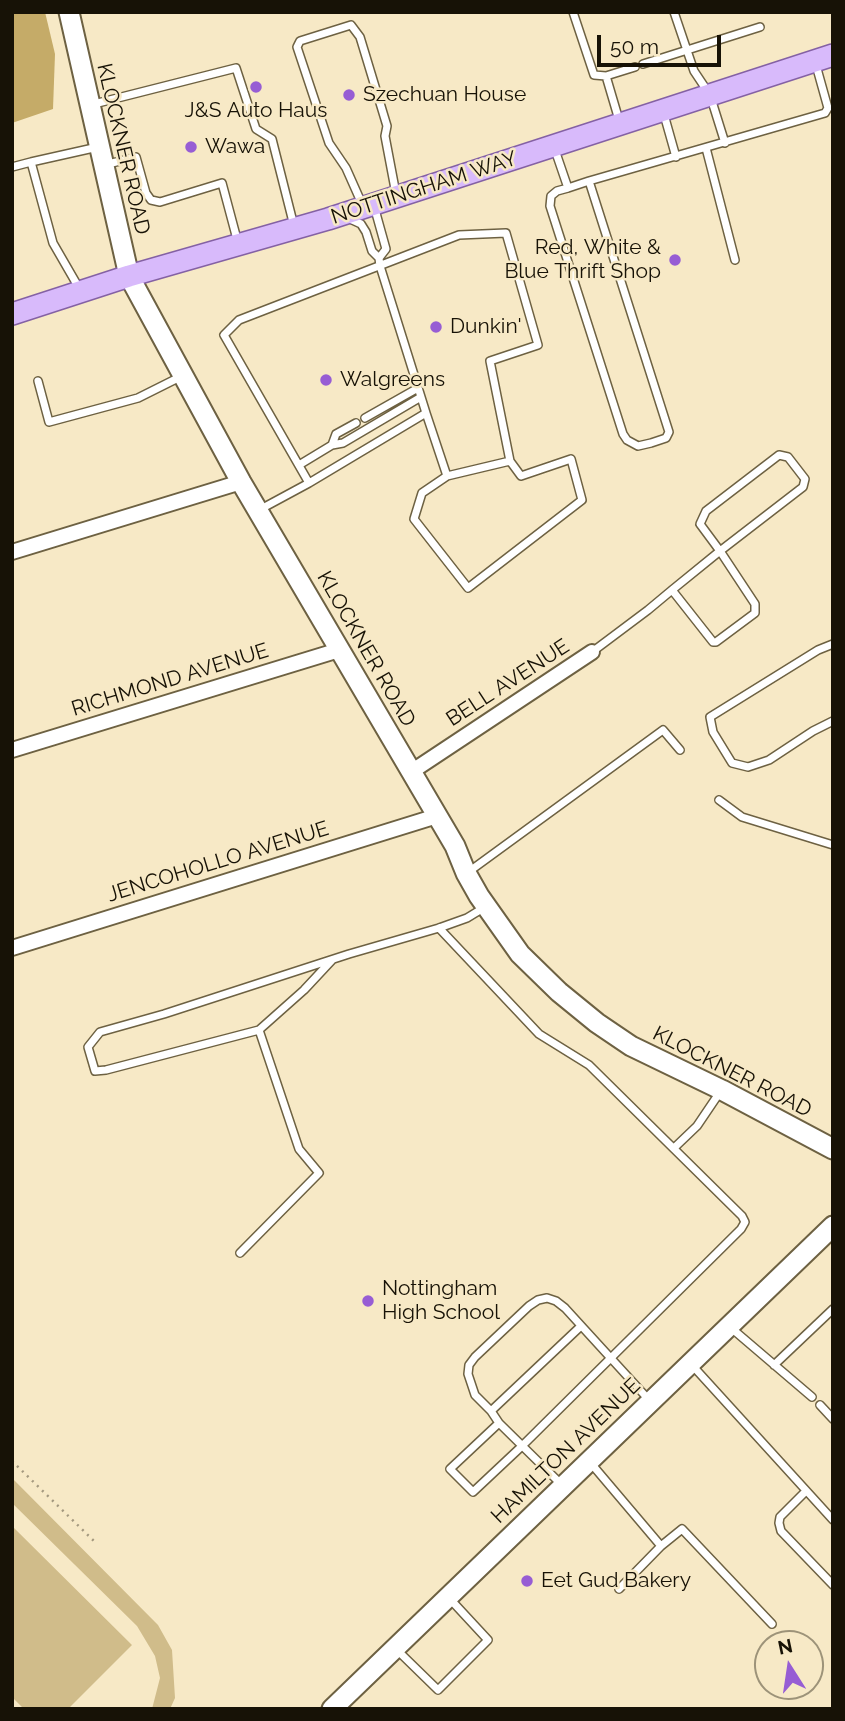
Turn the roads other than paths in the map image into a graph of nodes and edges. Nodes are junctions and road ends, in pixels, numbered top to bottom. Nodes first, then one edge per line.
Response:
1 (69, 12) edge
2 (573, 12) edge
3 (674, 12) edge
4 (760, 27) dead end
5 (687, 51) junction
6 (824, 58) edge
7 (606, 76) junction
8 (710, 95) junction
9 (90, 105) junction
10 (663, 110) junction
11 (620, 124) junction
12 (725, 143) junction
13 (554, 146) junction
14 (706, 148) junction
15 (101, 156) junction
16 (676, 157) junction
17 (31, 162) junction
18 (12, 167) edge
19 (589, 181) junction
20 (568, 188) junction
21 (396, 197) junction
22 (369, 206) junction
23 (341, 214) junction
24 (295, 228) junction
25 (239, 245) junction
26 (735, 260) dead end
27 (380, 262) junction
28 (129, 276) junction
29 (81, 291) junction
30 (12, 314) edge
31 (183, 376) junction
32 (38, 381) dead end
33 (418, 388) junction
34 (421, 397) junction
35 (426, 414) junction
36 (365, 418) dead end
37 (356, 423) dead end
38 (332, 445) junction
39 (510, 461) junction
40 (299, 465) junction
41 (447, 476) junction
42 (241, 482) junction
43 (309, 484) junction
44 (258, 510) junction
45 (720, 551) junction
46 (12, 552) edge
47 (672, 590) junction
48 (833, 644) edge
49 (339, 650) junction
50 (592, 652) joint
51 (833, 721) edge
52 (12, 750) edge
53 (680, 750) dead end
54 (411, 772) junction
55 (719, 800) dead end
56 (437, 816) junction
57 (833, 845) edge
58 (466, 873) junction
59 (486, 907) junction
60 (439, 928) junction
61 (12, 948) edge
62 (332, 960) junction
63 (259, 1030) junction
64 (722, 1090) junction
65 (674, 1148) junction
66 (833, 1149) edge
67 (833, 1226) edge
68 (240, 1253) dead end
69 (833, 1309) edge
70 (581, 1326) junction
71 (729, 1326) junction
72 (610, 1358) junction
73 (690, 1363) junction
74 (774, 1365) junction
75 (812, 1397) dead end
76 (651, 1401) junction
77 (820, 1405) dead end
78 (491, 1412) junction
79 (833, 1419) edge
80 (499, 1423) junction
81 (522, 1446) junction
82 (589, 1461) junction
83 (563, 1485) junction
84 (806, 1491) junction
85 (833, 1520) edge
86 (661, 1546) junction
87 (833, 1585) edge
88 (619, 1589) dead end
89 (447, 1596) junction
90 (772, 1624) dead end
91 (395, 1647) junction
92 (332, 1709) edge

1 - 9 main road, KLOCKNER ROAD
2 - 7 lane
3 - 5 lane
4 - 5 lane
5 - 7 lane
5 - 8 lane
6 - 8 main road, NOTTINGHAM WAY
6 - 12 lane
7 - 11 lane
8 - 10 main road, NOTTINGHAM WAY
8 - 12 lane
9 - 15 main road, KLOCKNER ROAD
9 - 24 lane
10 - 11 main road, NOTTINGHAM WAY
10 - 16 lane
11 - 13 main road, NOTTINGHAM WAY
12 - 14 lane
13 - 20 lane
13 - 21 main road, NOTTINGHAM WAY
14 - 16 lane
14 - 26 lane
15 - 17 lane
15 - 25 lane
15 - 28 main road, KLOCKNER ROAD
16 - 19 lane
17 - 18 lane
17 - 29 lane
19 - 20 lane
19 - 20 lane
21 - 22 main road, NOTTINGHAM WAY
21 - 22 lane
22 - 23 main road, NOTTINGHAM WAY
22 - 27 lane
23 - 24 main road, NOTTINGHAM WAY
23 - 27 lane
24 - 25 main road, NOTTINGHAM WAY
25 - 28 main road, NOTTINGHAM WAY
27 - 33 lane
27 - 39 lane
27 - 40 lane
28 - 29 main road, NOTTINGHAM WAY
28 - 31 main road, KLOCKNER ROAD
29 - 30 main road, NOTTINGHAM WAY
31 - 32 lane
31 - 42 main road, KLOCKNER ROAD
33 - 34 lane
33 - 36 lane
34 - 35 lane
34 - 38 lane
35 - 41 lane
35 - 43 lane
37 - 38 lane
38 - 40 lane
39 - 41 lane
39 - 41 lane
40 - 43 lane
42 - 44 main road, KLOCKNER ROAD
42 - 46 street
43 - 44 lane
44 - 49 main road, KLOCKNER ROAD
45 - 45 lane
45 - 47 lane
45 - 47 lane
47 - 50 lane
48 - 51 lane
49 - 52 street, RICHMOND AVENUE
49 - 54 main road, KLOCKNER ROAD
50 - 54 street, BELL AVENUE
53 - 58 lane
54 - 56 main road, KLOCKNER ROAD
55 - 57 lane
56 - 58 main road, KLOCKNER ROAD
56 - 61 street, JENCOHOLLO AVENUE
58 - 59 main road, KLOCKNER ROAD
59 - 60 lane
59 - 64 main road, KLOCKNER ROAD
60 - 62 lane
60 - 65 lane
62 - 63 lane
62 - 63 lane
63 - 68 lane
64 - 65 lane
64 - 66 main road, KLOCKNER ROAD
65 - 72 lane
67 - 71 main road, HAMILTON AVENUE
69 - 74 lane
70 - 72 lane
70 - 78 lane
70 - 78 lane
71 - 73 main road, HAMILTON AVENUE
71 - 74 lane
72 - 76 lane
72 - 81 lane
73 - 76 main road, HAMILTON AVENUE
73 - 84 lane
74 - 75 lane
76 - 82 main road, HAMILTON AVENUE
77 - 79 lane
78 - 80 lane
80 - 81 lane
80 - 81 lane
81 - 83 lane
82 - 83 main road, HAMILTON AVENUE
82 - 86 lane
83 - 89 main road, HAMILTON AVENUE
84 - 85 lane
84 - 87 lane
86 - 88 lane
86 - 90 lane
89 - 91 main road, HAMILTON AVENUE
89 - 91 lane
91 - 92 main road, HAMILTON AVENUE

